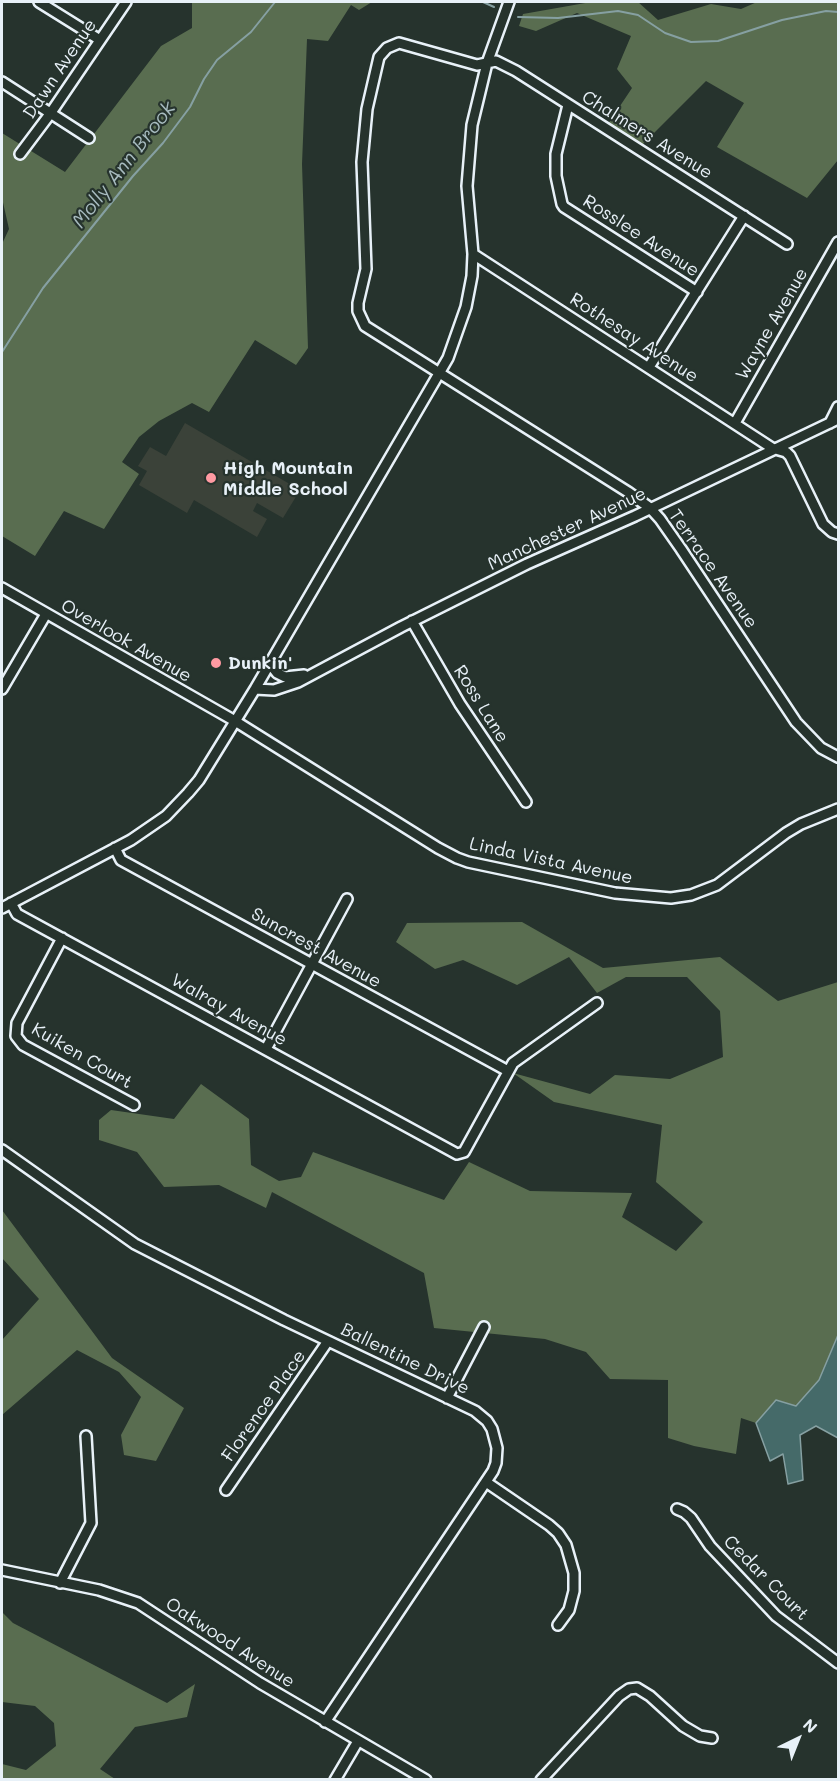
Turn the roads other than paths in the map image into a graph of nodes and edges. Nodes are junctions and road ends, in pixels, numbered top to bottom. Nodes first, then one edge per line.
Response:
1 (39, 2) edge
2 (126, 2) edge
3 (509, 2) edge
4 (100, 40) junction
5 (487, 63) junction
6 (2, 82) edge
7 (568, 105) junction
8 (50, 114) junction
9 (89, 138) dead end
10 (20, 154) dead end
11 (744, 216) junction
12 (838, 242) edge
13 (787, 244) dead end
14 (473, 254) junction
15 (697, 292) junction
16 (649, 367) junction
17 (439, 374) junction
18 (838, 407) edge
19 (834, 421) edge
20 (735, 423) junction
21 (776, 448) junction
22 (650, 508) junction
23 (838, 534) edge
24 (2, 588) edge
25 (46, 614) junction
26 (412, 621) junction
27 (269, 663) junction
28 (312, 674) junction
29 (2, 689) edge
30 (255, 689) junction
31 (234, 721) junction
32 (838, 757) edge
33 (525, 802) dead end
34 (838, 809) edge
35 (115, 848) junction
36 (347, 899) dead end
37 (11, 903) junction
38 (2, 908) edge
39 (62, 938) junction
40 (312, 964) junction
41 (597, 1003) dead end
42 (266, 1049) junction
43 (508, 1071) junction
44 (134, 1105) dead end
45 (2, 1150) edge
46 (484, 1327) dead end
47 (328, 1341) junction
48 (447, 1398) junction
49 (86, 1436) dead end
50 (486, 1482) junction
51 (226, 1490) dead end
52 (677, 1509) dead end
53 (2, 1570) edge
54 (60, 1583) junction
55 (558, 1625) dead end
56 (838, 1664) edge
57 (325, 1722) junction
58 (712, 1738) dead end
59 (358, 1741) junction
60 (335, 1779) edge
61 (426, 1779) edge
62 (541, 1779) edge

1 - 4 street
2 - 4 street, Dawn Avenue
3 - 5 street
4 - 8 street, Dawn Avenue
5 - 7 street, Chalmers Avenue
5 - 14 street
5 - 17 street, Chalmers Avenue
6 - 8 street
7 - 11 street, Chalmers Avenue
7 - 15 street, Rosslee Avenue
8 - 9 street
8 - 10 street, Dawn Avenue
11 - 13 street, Chalmers Avenue
11 - 15 street
12 - 20 street, Wayne Avenue
14 - 16 street, Rothesay Avenue
14 - 17 street
15 - 16 street
16 - 20 street, Rothesay Avenue
17 - 22 street, Terrace Avenue
17 - 27 street
18 - 19 street
19 - 21 street, Manchester Avenue
20 - 21 street, Rothesay Avenue
21 - 22 street, Manchester Avenue
21 - 23 street, Rothesay Avenue
22 - 26 street, Manchester Avenue
22 - 32 street, Terrace Avenue
24 - 25 street, Overlook Avenue
25 - 29 street
25 - 31 street, Overlook Avenue
26 - 28 street, Manchester Avenue
26 - 33 street, Ross Lane
27 - 28 street, Manchester Avenue
27 - 30 street
28 - 30 street, Manchester Avenue
30 - 31 street
31 - 34 street, Linda Vista Avenue
31 - 35 street
35 - 37 street
35 - 40 street, Suncrest Avenue
36 - 40 street
37 - 38 street
37 - 39 street, Walray Avenue
39 - 42 street, Walray Avenue
39 - 44 street, Kuiken Court
40 - 42 street
40 - 43 street, Suncrest Avenue
41 - 43 street
42 - 43 street, Walray Avenue
45 - 47 street, Ballentine Drive
46 - 48 street
47 - 48 street, Ballentine Drive
47 - 51 street, Florence Place
48 - 50 street, Ballentine Drive
49 - 54 street
50 - 55 street
50 - 57 street, Ballentine Drive
52 - 56 street, Cedar Court
53 - 54 street, Oakwood Avenue
54 - 57 street, Oakwood Avenue
57 - 59 street, Oakwood Avenue
58 - 62 street
59 - 60 street
59 - 61 street, Oakwood Avenue

